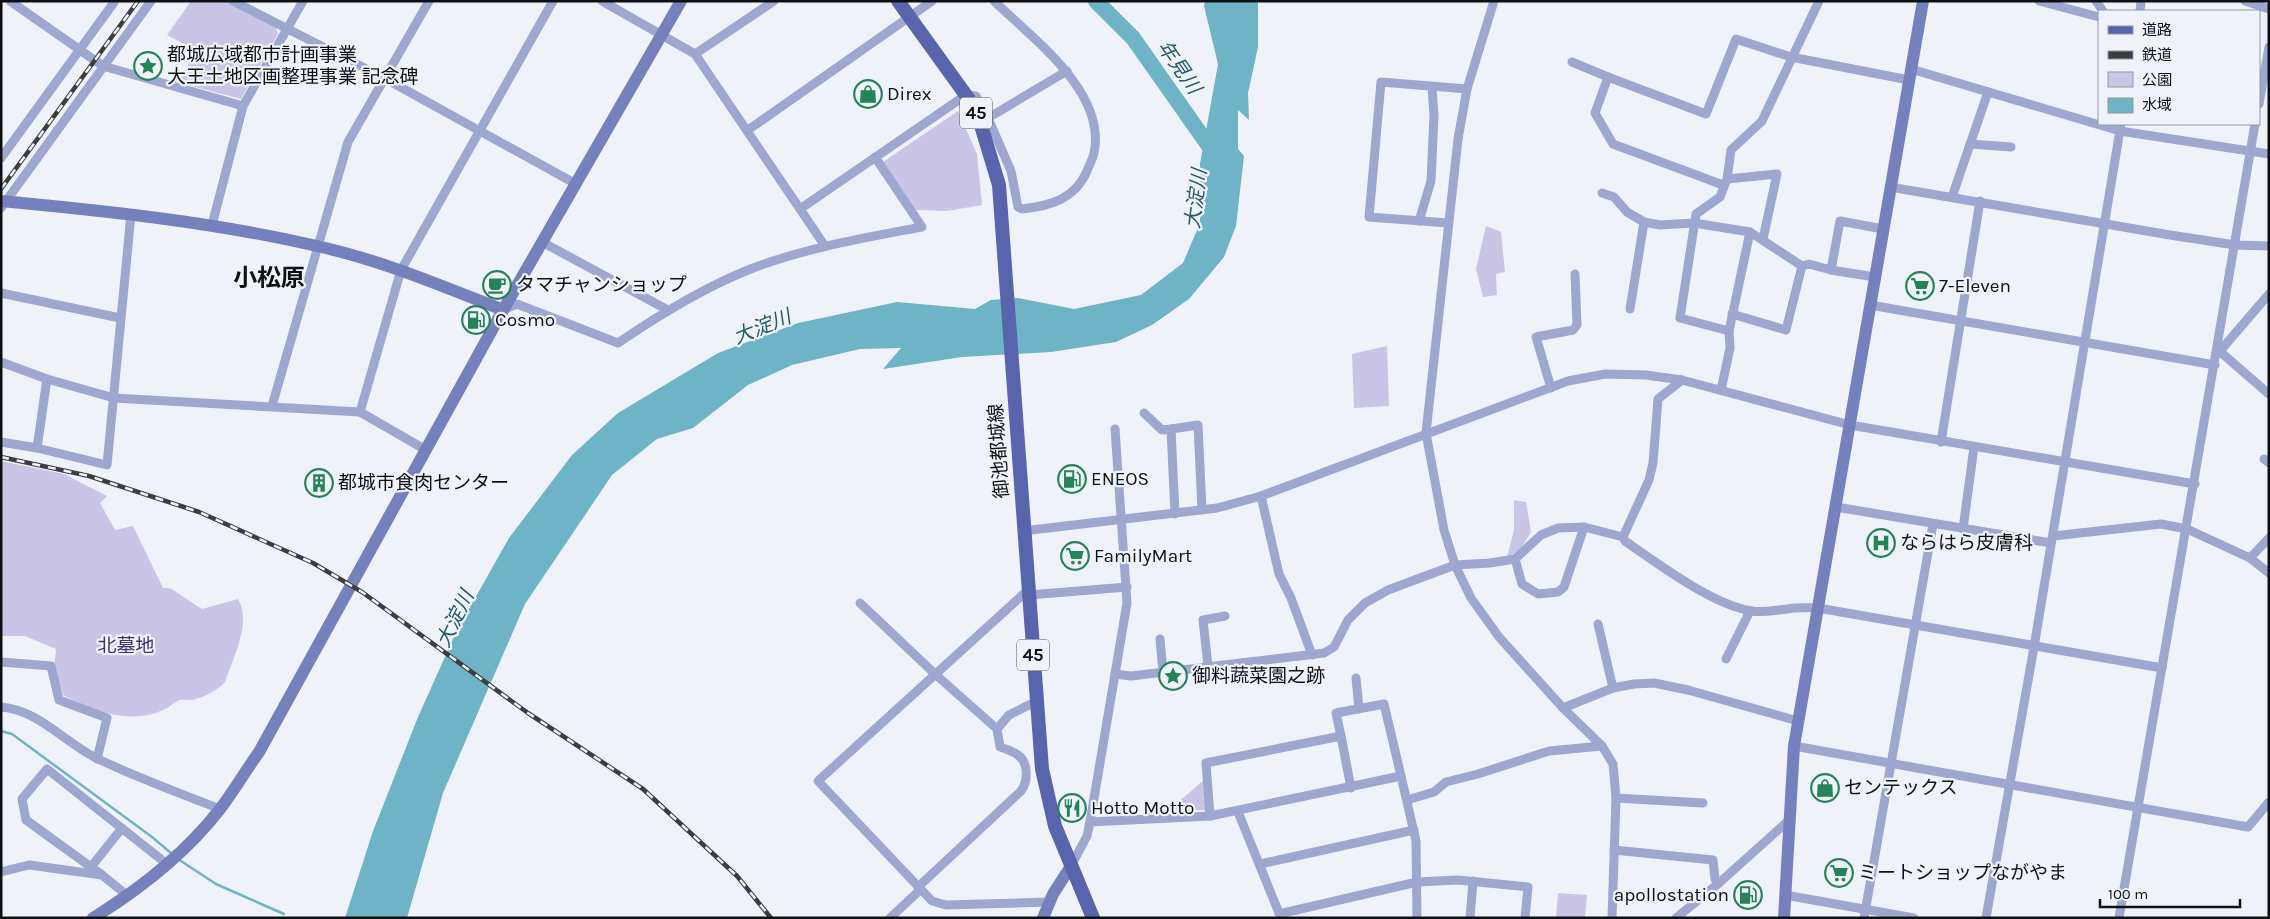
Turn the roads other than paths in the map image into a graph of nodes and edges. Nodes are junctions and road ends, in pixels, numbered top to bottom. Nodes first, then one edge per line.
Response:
1 (10, 1) edge
2 (115, 1) edge
3 (151, 1) edge
4 (233, 1) edge
5 (303, 1) edge
6 (428, 1) edge
7 (553, 1) edge
8 (602, 1) edge
9 (681, 1) edge
10 (774, 1) edge
11 (898, 1) edge
12 (932, 1) edge
13 (994, 1) edge
14 (1494, 1) edge
15 (1819, 1) edge
16 (1923, 1) edge
17 (2039, 1) edge
18 (2245, 1) edge
19 (2269, 9) edge
20 (909, 16) junction
21 (2098, 17) edge
22 (286, 30) junction
23 (662, 34) junction
24 (2269, 47) edge
25 (80, 50) junction
26 (695, 54) junction
27 (1791, 58) junction
28 (1572, 62) dead end
29 (103, 66) junction
30 (1067, 71) junction
31 (1910, 74) junction
32 (1608, 77) junction
33 (384, 78) junction
34 (1432, 87) junction
35 (1467, 89) junction
36 (1988, 92) junction
37 (966, 95) junction
38 (2260, 98) edge
39 (243, 106) junction
40 (988, 118) junction
41 (2098, 121) edge
42 (2255, 125) edge
43 (2120, 127) edge
44 (748, 130) junction
45 (479, 131) junction
46 (1970, 144) junction
47 (2012, 147) dead end
48 (2250, 152) junction
49 (2269, 154) edge
50 (1, 158) edge
51 (875, 158) junction
52 (1725, 182) junction
53 (576, 184) junction
54 (1890, 187) junction
55 (1602, 193) dead end
56 (1952, 197) junction
57 (1980, 202) junction
58 (3, 204) edge
59 (800, 209) junction
60 (130, 214) junction
61 (1420, 221) junction
62 (1644, 222) junction
63 (1694, 222) junction
64 (2104, 222) junction
65 (1448, 223) junction
66 (212, 225) junction
67 (1883, 228) junction
68 (1750, 232) junction
69 (1763, 239) junction
70 (542, 242) junction
71 (2235, 245) junction
72 (318, 246) junction
73 (825, 246) junction
74 (2269, 246) edge
75 (1802, 266) junction
76 (401, 270) junction
77 (1831, 270) junction
78 (1575, 274) dead end
79 (1875, 277) junction
80 (1, 293) edge
81 (2269, 294) edge
82 (1870, 305) junction
83 (1630, 309) dead end
84 (503, 310) junction
85 (666, 310) junction
86 (1732, 314) junction
87 (120, 318) junction
88 (1960, 322) junction
89 (1729, 331) junction
90 (2084, 343) junction
91 (2219, 350) junction
92 (1, 362) edge
93 (2215, 365) junction
94 (47, 379) junction
95 (1682, 380) junction
96 (1551, 388) junction
97 (1721, 390) junction
98 (2269, 394) edge
99 (114, 398) junction
100 (272, 406) junction
101 (360, 412) junction
102 (1144, 413) dead end
103 (1850, 425) junction
104 (1115, 429) dead end
105 (1170, 429) junction
106 (1426, 433) junction
107 (1, 442) edge
108 (1941, 442) junction
109 (1974, 447) junction
110 (37, 448) junction
111 (426, 450) junction
112 (2065, 462) junction
113 (2195, 484) junction
114 (1261, 496) junction
115 (1836, 507) junction
116 (1202, 510) junction
117 (1175, 514) junction
118 (1121, 518) junction
119 (1933, 524) junction
120 (1584, 527) junction
121 (1963, 529) junction
122 (2187, 529) junction
123 (1023, 531) junction
124 (1623, 537) junction
125 (2269, 538) edge
126 (2052, 540) junction
127 (1515, 558) junction
128 (2250, 558) junction
129 (1455, 565) junction
130 (2269, 574) edge
131 (1127, 587) junction
132 (1028, 593) junction
133 (860, 603) dead end
134 (1818, 608) junction
135 (1750, 611) junction
136 (1225, 616) dead end
137 (1598, 624) dead end
138 (1915, 625) junction
139 (1160, 639) dead end
140 (2034, 647) junction
141 (1312, 655) junction
142 (1726, 659) dead end
143 (1, 662) edge
144 (1208, 666) junction
145 (2162, 668) junction
146 (1163, 673) junction
147 (935, 674) junction
148 (1115, 674) junction
149 (1356, 678) dead end
150 (1613, 688) junction
151 (1037, 701) junction
152 (1, 707) edge
153 (1563, 708) junction
154 (1360, 709) junction
155 (1798, 721) junction
156 (997, 729) junction
157 (1340, 736) junction
158 (1602, 746) junction
159 (1794, 746) junction
160 (97, 759) junction
161 (1890, 764) junction
162 (1401, 776) junction
163 (2010, 785) junction
164 (1351, 788) junction
165 (1616, 798) junction
166 (1407, 800) junction
167 (2269, 802) edge
168 (1703, 803) dead end
169 (2138, 806) junction
170 (220, 809) junction
171 (1238, 812) junction
172 (1210, 816) junction
173 (1788, 821) junction
174 (1090, 822) junction
175 (122, 828) junction
176 (1414, 830) junction
177 (1614, 850) junction
178 (169, 862) junction
179 (1260, 864) junction
180 (1071, 866) junction
181 (91, 867) junction
182 (1, 872) edge
183 (102, 875) junction
184 (1473, 881) junction
185 (1417, 882) junction
186 (1719, 883) junction
187 (920, 888) junction
188 (1785, 895) junction
189 (128, 896) junction
190 (1048, 902) junction
191 (1864, 913) edge
192 (1280, 916) edge
193 (93, 918) edge
194 (890, 918) edge
195 (1043, 918) edge
196 (1093, 918) edge
197 (1417, 918) edge
198 (1470, 918) edge
199 (1525, 918) edge
200 (1612, 918) edge
201 (1676, 918) edge
202 (1784, 918) edge
203 (1914, 918) edge
204 (1986, 918) edge
205 (2120, 918) edge

1 - 25 street
2 - 25 street
3 - 29 street
4 - 22 street
5 - 22 street
6 - 33 street
7 - 45 street
8 - 23 street
9 - 23 street
10 - 26 street
11 - 20 main road, 御池都城線 / 45
12 - 20 street
13 - 30 street
14 - 35 street
15 - 27 street
16 - 31 street
17 - 21 street
18 - 19 street
20 - 37 main road, 御池都城線 / 45
20 - 44 street
22 - 33 street
22 - 39 street
23 - 26 street
23 - 53 street
24 - 38 street
25 - 29 street
25 - 50 street
26 - 44 street
27 - 31 street
27 - 32 street
27 - 52 street
28 - 32 street
29 - 39 street
29 - 58 street
30 - 40 street
30 - 40 street
31 - 36 street
31 - 54 street
32 - 52 street
33 - 45 street
33 - 72 street
34 - 35 street
34 - 61 street
34 - 61 street
35 - 65 street
36 - 41 street
36 - 46 street
37 - 40 street
37 - 51 street
37 - 123 main road, 御池都城線 / 45
39 - 66 street
42 - 48 street
43 - 48 street
43 - 64 street
44 - 59 street
45 - 53 street
45 - 76 street
46 - 47 street
46 - 56 street
48 - 49 street
48 - 71 street
51 - 59 street
51 - 73 street
52 - 63 street
52 - 69 street
53 - 70 street
54 - 56 street
54 - 67 street
55 - 62 street
56 - 57 street
57 - 64 street
57 - 88 street
58 - 60 street
59 - 73 street
60 - 66 street
60 - 87 street
61 - 65 street
62 - 63 street
62 - 83 street
63 - 68 street
63 - 89 street
64 - 71 street
64 - 90 street
65 - 106 street
66 - 72 street
67 - 77 street
67 - 79 street
68 - 69 street
68 - 86 street
69 - 75 street
70 - 84 street
70 - 85 street
71 - 74 street
71 - 91 street
72 - 76 street
72 - 100 street
73 - 85 street
75 - 77 street
75 - 86 street
76 - 84 street
76 - 101 street
77 - 79 street
78 - 96 street
79 - 82 street
80 - 87 street
81 - 91 street
82 - 88 street
82 - 103 street
84 - 85 street
84 - 111 street
86 - 89 street
87 - 99 street
88 - 90 street
88 - 108 street
89 - 97 street
90 - 93 street
90 - 112 street
91 - 93 street
91 - 98 street
92 - 94 street
93 - 113 street
94 - 99 street
94 - 110 street
95 - 96 street
95 - 97 street
95 - 124 street
96 - 106 street
97 - 103 street
99 - 100 street
99 - 110 street
100 - 101 street
101 - 111 street
102 - 105 street
103 - 108 street
103 - 115 street
104 - 118 street
105 - 116 street
105 - 117 street
106 - 114 street
106 - 129 street
107 - 110 street
108 - 109 street
109 - 112 street
109 - 121 street
111 - 170 street
112 - 113 street
112 - 126 street
113 - 122 street
114 - 116 street
114 - 141 street
115 - 119 street
115 - 134 street
116 - 117 street
117 - 118 street
118 - 123 street
118 - 131 street
119 - 121 street
119 - 138 street
120 - 124 street
120 - 127 street
120 - 127 street
121 - 126 street
122 - 126 street
122 - 128 street
122 - 145 street
123 - 132 main road, 御池都城線 / 45
124 - 135 street
125 - 128 street
126 - 140 street
127 - 129 street
128 - 130 street
129 - 141 street
129 - 153 street
131 - 132 street
131 - 148 street
132 - 147 street
132 - 151 main road, 御池都城線 / 45
133 - 147 street
134 - 135 street
134 - 138 street
134 - 155 street
135 - 142 street
136 - 144 street
137 - 150 street
138 - 140 street
138 - 161 street
139 - 146 street
140 - 145 street
140 - 163 street
141 - 144 street
143 - 160 street
144 - 146 street
145 - 169 street
146 - 148 street
147 - 156 street
147 - 187 street
148 - 174 street
149 - 154 street
150 - 153 street
150 - 155 street
151 - 156 street
151 - 180 main road, 御池都城線 / 45
152 - 160 street
153 - 158 street
154 - 157 street
154 - 162 street
155 - 159 street
156 - 187 street
157 - 164 street
157 - 172 street
158 - 165 street
158 - 166 street
159 - 161 street
159 - 173 street
160 - 170 street
161 - 163 street
161 - 191 street
162 - 164 street
162 - 166 street
163 - 169 street
163 - 204 street
164 - 171 street
165 - 168 street
165 - 177 street
166 - 176 street
167 - 169 street
169 - 205 street
170 - 178 street
171 - 172 street
171 - 179 street
172 - 174 street
173 - 186 street
173 - 188 street
174 - 180 street
175 - 178 street
175 - 181 street
175 - 181 street
176 - 179 street
176 - 185 street
177 - 186 street
177 - 200 street
178 - 189 street
179 - 192 street
180 - 190 street
180 - 196 main road, 御池都城線 / 45
181 - 183 street
182 - 183 street
183 - 189 street
184 - 185 street
184 - 198 street
184 - 199 street
185 - 192 street
185 - 197 street
186 - 201 street
187 - 190 street
187 - 194 street
188 - 191 street
188 - 202 street
189 - 193 street
190 - 195 street
191 - 203 street

